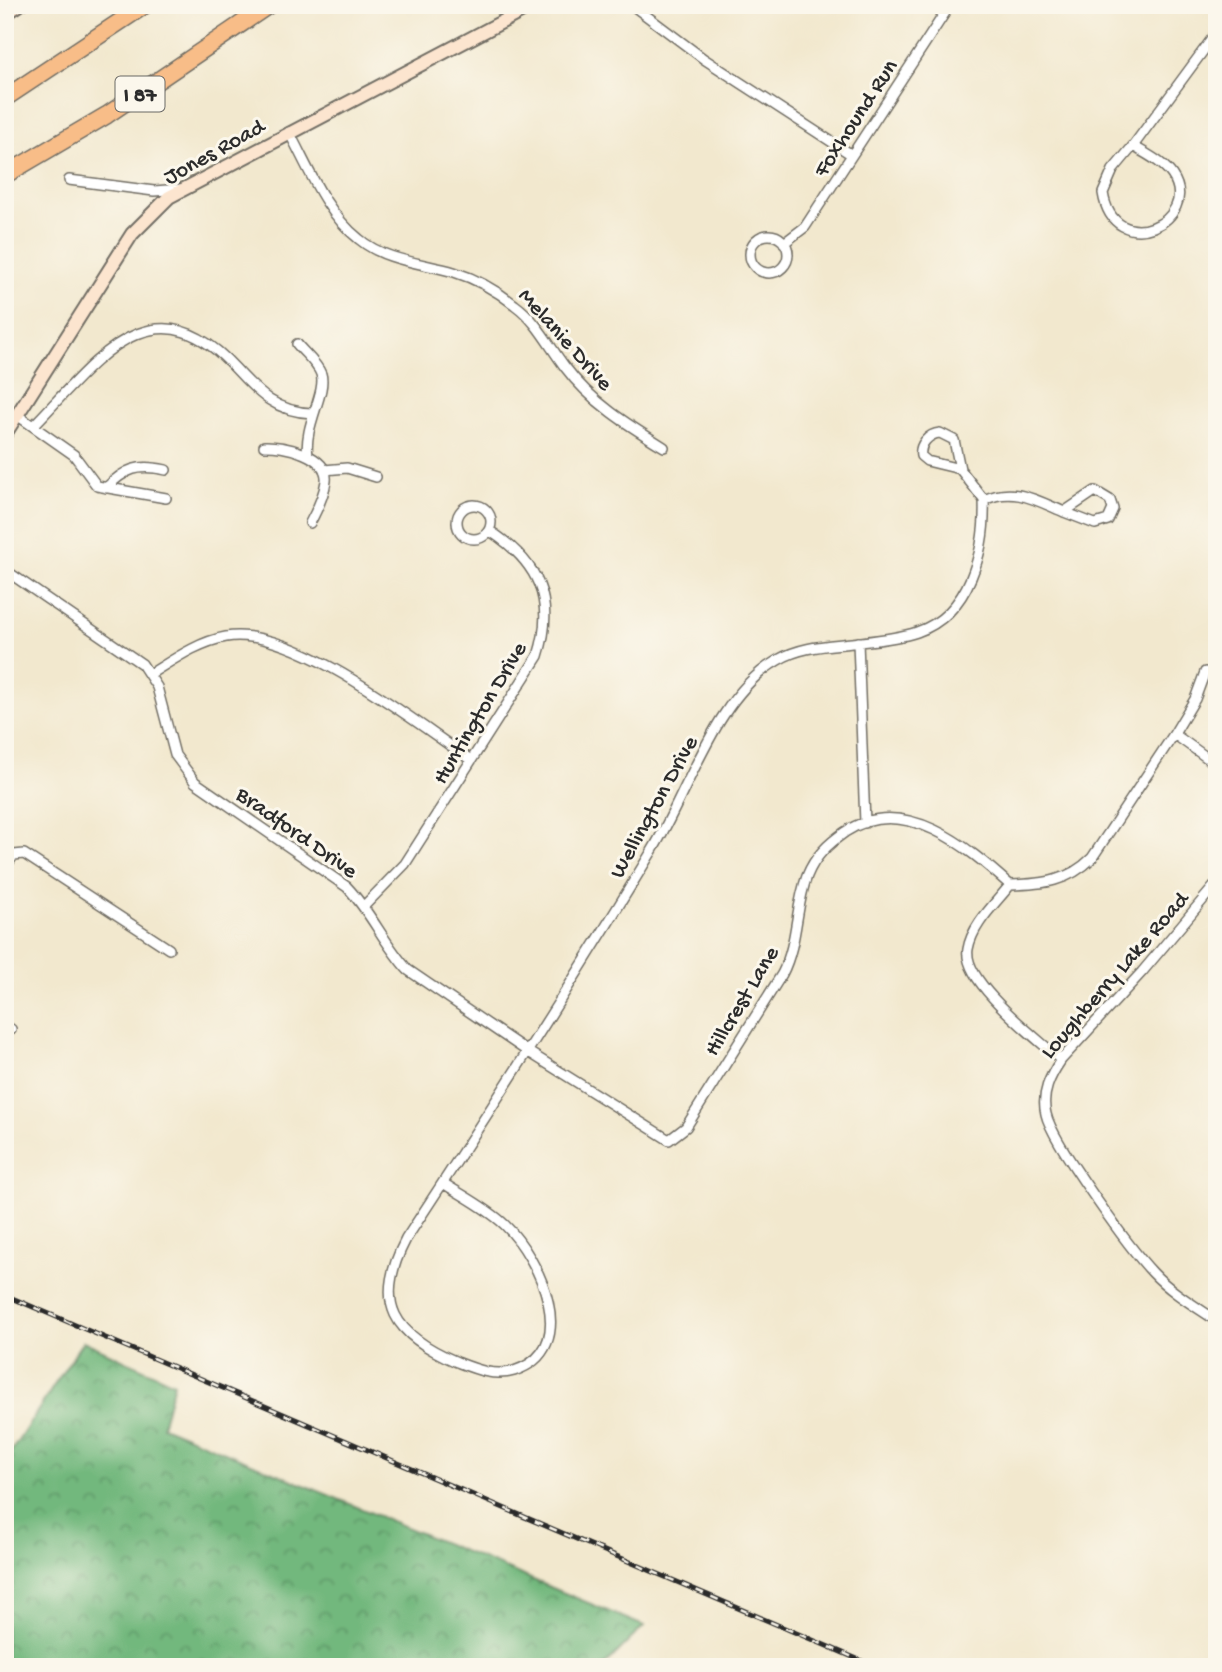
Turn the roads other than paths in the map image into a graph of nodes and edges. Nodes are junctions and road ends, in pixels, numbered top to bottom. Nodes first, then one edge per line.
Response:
1 (19, 5) edge
2 (145, 5) edge
3 (269, 5) edge
4 (534, 5) edge
5 (632, 5) edge
6 (950, 5) edge
7 (5, 14) edge
8 (1217, 32) edge
9 (5, 98) edge
10 (289, 132) junction
11 (1133, 146) junction
12 (852, 155) junction
13 (5, 175) edge
14 (69, 180) dead end
15 (180, 189) junction
16 (784, 243) junction
17 (297, 344) dead end
18 (312, 413) junction
19 (18, 415) junction
20 (33, 426) junction
21 (5, 434) edge
22 (264, 446) dead end
23 (664, 447) dead end
24 (307, 455) junction
25 (960, 469) junction
26 (166, 470) dead end
27 (324, 470) junction
28 (376, 477) dead end
29 (106, 488) junction
30 (166, 498) dead end
31 (984, 500) junction
32 (1064, 512) junction
33 (310, 523) dead end
34 (489, 531) dead end
35 (5, 570) edge
36 (858, 642) junction
37 (1205, 673) dead end
38 (150, 674) junction
39 (1174, 734) junction
40 (471, 760) junction
41 (1217, 765) edge
42 (865, 823) junction
43 (5, 867) edge
44 (1217, 883) edge
45 (1010, 886) junction
46 (365, 905) junction
47 (169, 948) dead end
48 (527, 1051) junction
49 (1061, 1060) junction
50 (674, 1139) joint
51 (443, 1183) junction
52 (1217, 1321) edge

1 - 7 street
2 - 9 highway
3 - 13 highway, I 87
4 - 10 street, Jones Road
5 - 12 street
6 - 12 street, Foxhound Run
8 - 11 street
10 - 15 street, Jones Road
10 - 23 street, Melanie Drive
11 - 11 street
12 - 16 street, Foxhound Run
14 - 15 street
15 - 19 street, Jones Road
16 - 16 street, Foxhound Run
17 - 18 street
18 - 20 street
18 - 24 street
19 - 20 street
19 - 21 street, Jones Road
20 - 29 street
22 - 24 street
24 - 27 street
25 - 25 street
25 - 31 street
26 - 29 street
27 - 28 street
27 - 33 street
29 - 30 street
31 - 32 street
31 - 36 street, Wellington Drive
32 - 32 street
34 - 40 street, Huntington Drive
35 - 38 street, Bradford Drive
36 - 42 street
36 - 48 street, Wellington Drive
37 - 39 street
38 - 40 street
38 - 46 street, Bradford Drive
39 - 41 street
39 - 45 street
40 - 46 street, Huntington Drive
42 - 45 street, Hillcrest Lane
42 - 50 street, Hillcrest Lane
43 - 47 street
44 - 49 street, Loughberry Lake Road
45 - 49 street
46 - 48 street, Bradford Drive
48 - 50 street, Bradford Drive
48 - 51 street, Wellington Drive
49 - 52 street, Loughberry Lake Road
51 - 51 street

